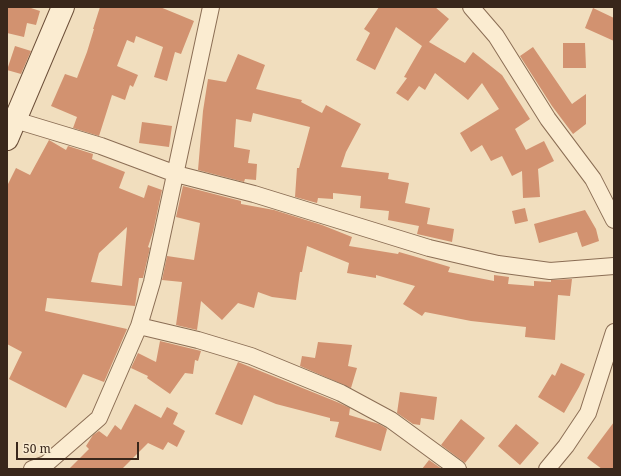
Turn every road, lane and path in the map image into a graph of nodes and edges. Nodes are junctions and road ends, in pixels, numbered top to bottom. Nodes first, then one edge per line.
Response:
1 (63, 7) edge
2 (211, 7) edge
3 (471, 7) edge
4 (11, 130) edge
5 (176, 174) junction
6 (614, 220) edge
7 (614, 266) edge
8 (139, 326) junction
9 (614, 332) edge
10 (43, 467) edge
11 (458, 469) edge
12 (548, 469) edge

1 - 4 street
2 - 5 street
3 - 6 street
4 - 5 street
5 - 7 street
5 - 8 street
8 - 10 street
8 - 11 street
9 - 12 street

